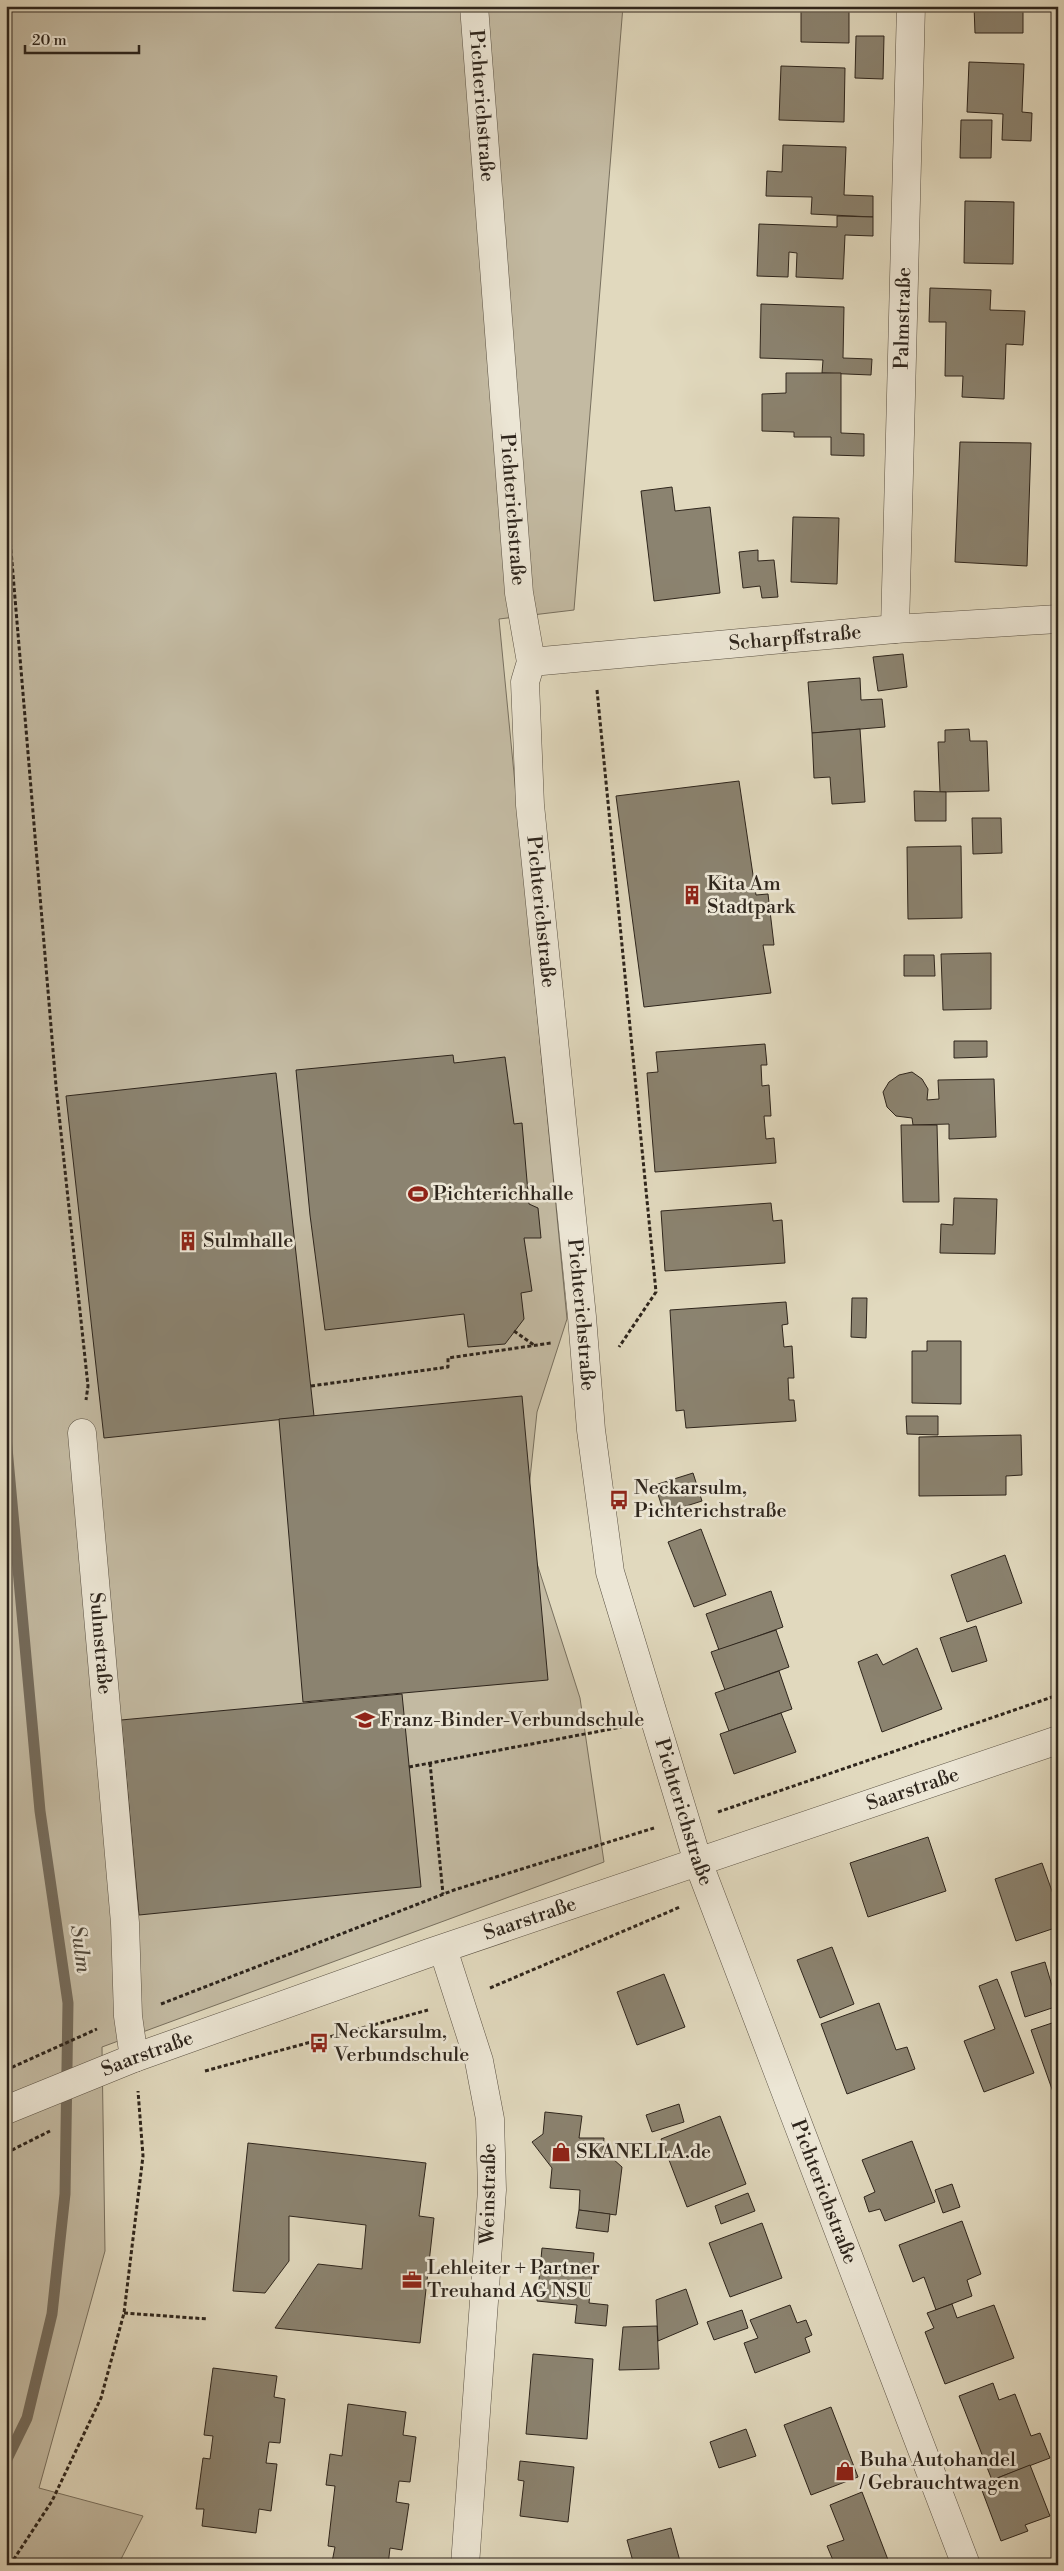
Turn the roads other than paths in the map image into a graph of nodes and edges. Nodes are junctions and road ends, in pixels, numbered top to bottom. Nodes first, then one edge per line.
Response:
1 (474, 6) edge
2 (911, 6) edge
3 (1058, 619) edge
4 (896, 629) junction
5 (531, 662) junction
6 (82, 1433) road end
7 (1058, 1740) edge
8 (698, 1862) junction
9 (443, 1949) junction
10 (134, 2058) junction
11 (10, 2108) edge
12 (465, 2565) edge
13 (966, 2565) edge

1 - 5 street, Pichterichstraße
2 - 4 street, Palmstraße
3 - 4 street, Scharpffstraße
4 - 5 street, Scharpffstraße
5 - 8 street, Pichterichstraße
6 - 10 street, Sulmstraße
7 - 8 street, Saarstraße
8 - 9 street, Saarstraße
8 - 13 street, Pichterichstraße
9 - 10 street, Saarstraße
9 - 12 street, Weinstraße
10 - 11 street, Saarstraße

